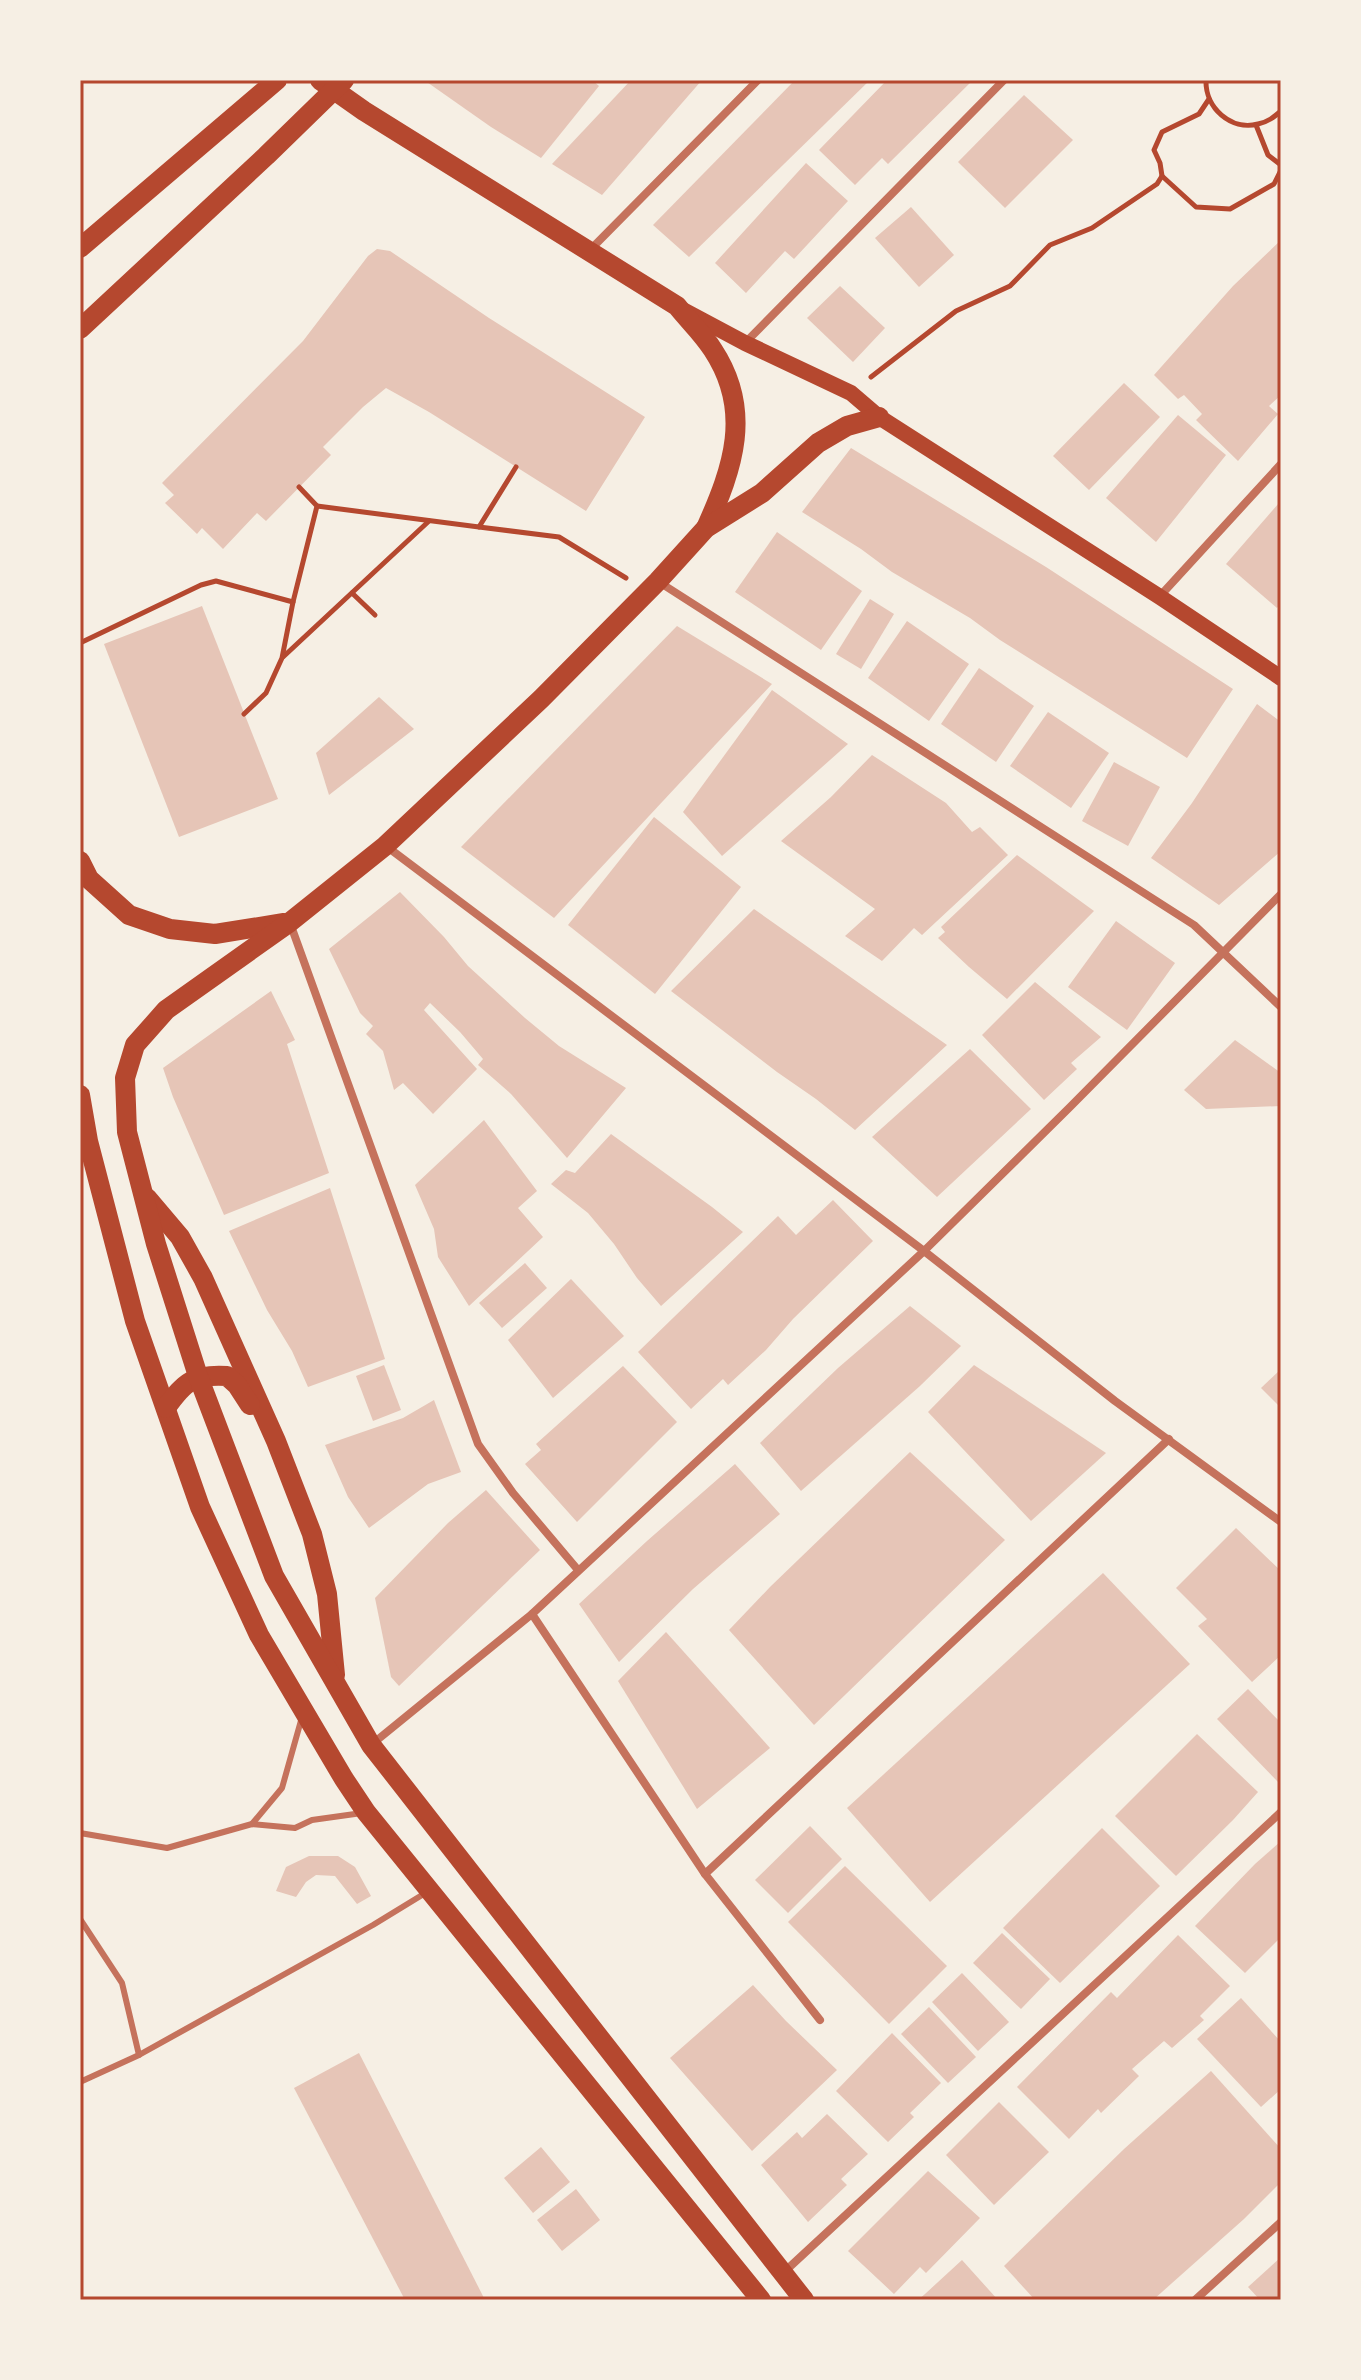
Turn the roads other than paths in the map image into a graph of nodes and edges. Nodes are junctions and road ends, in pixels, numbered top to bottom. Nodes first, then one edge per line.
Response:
1 (277, 80) edge
2 (758, 80) edge
3 (1004, 80) edge
4 (332, 83) edge
5 (80, 248) edge
6 (587, 252) junction
7 (677, 306) junction
8 (80, 329) edge
9 (745, 343) junction
10 (879, 417) junction
11 (1281, 464) edge
12 (706, 528) junction
13 (653, 586) junction
14 (1160, 597) junction
15 (1281, 678) edge
16 (385, 846) junction
17 (80, 861) edge
18 (1281, 894) edge
19 (290, 922) junction
20 (1224, 953) junction
21 (1281, 1007) edge
22 (80, 1095) edge
23 (86, 1158) edge
24 (142, 1192) junction
25 (924, 1251) junction
26 (198, 1376) junction
27 (166, 1408) junction
28 (1169, 1439) junction
29 (276, 1441) junction
30 (1281, 1522) edge
31 (578, 1570) junction
32 (532, 1614) junction
33 (335, 1683) junction
34 (304, 1711) junction
35 (371, 1745) junction
36 (366, 1812) junction
37 (1281, 1812) edge
38 (252, 1824) junction
39 (80, 1833) edge
40 (705, 1874) junction
41 (430, 1890) junction
42 (80, 1919) edge
43 (820, 2020) dead end
44 (139, 2055) junction
45 (80, 2082) edge
46 (1281, 2222) edge
47 (782, 2274) junction
48 (761, 2300) edge
49 (804, 2300) edge
50 (1195, 2300) edge

1 - 5 main road
2 - 6 street
3 - 9 street
4 - 6 main road
4 - 8 main road
6 - 7 main road
7 - 9 main road
7 - 12 main road
9 - 10 main road
10 - 12 main road
10 - 14 main road
11 - 14 street
12 - 13 main road
13 - 16 main road
13 - 20 street
14 - 15 main road
16 - 19 main road
16 - 25 street
17 - 19 main road
18 - 20 street
19 - 24 main road
19 - 31 street
20 - 21 street
20 - 25 street
22 - 23 main road
23 - 27 main road
24 - 26 main road
24 - 29 main road
25 - 28 street
25 - 31 street
26 - 27 main road
26 - 29 main road
26 - 33 main road
27 - 34 main road
28 - 30 street
28 - 40 street
29 - 33 main road
31 - 32 street
32 - 35 street
32 - 40 street
33 - 35 main road
34 - 36 main road
34 - 38 lane
35 - 47 main road
36 - 38 lane
36 - 41 main road
37 - 47 street
38 - 39 lane
40 - 43 street
41 - 44 lane
41 - 48 main road
42 - 44 lane
44 - 45 lane
46 - 50 street
47 - 49 main road

